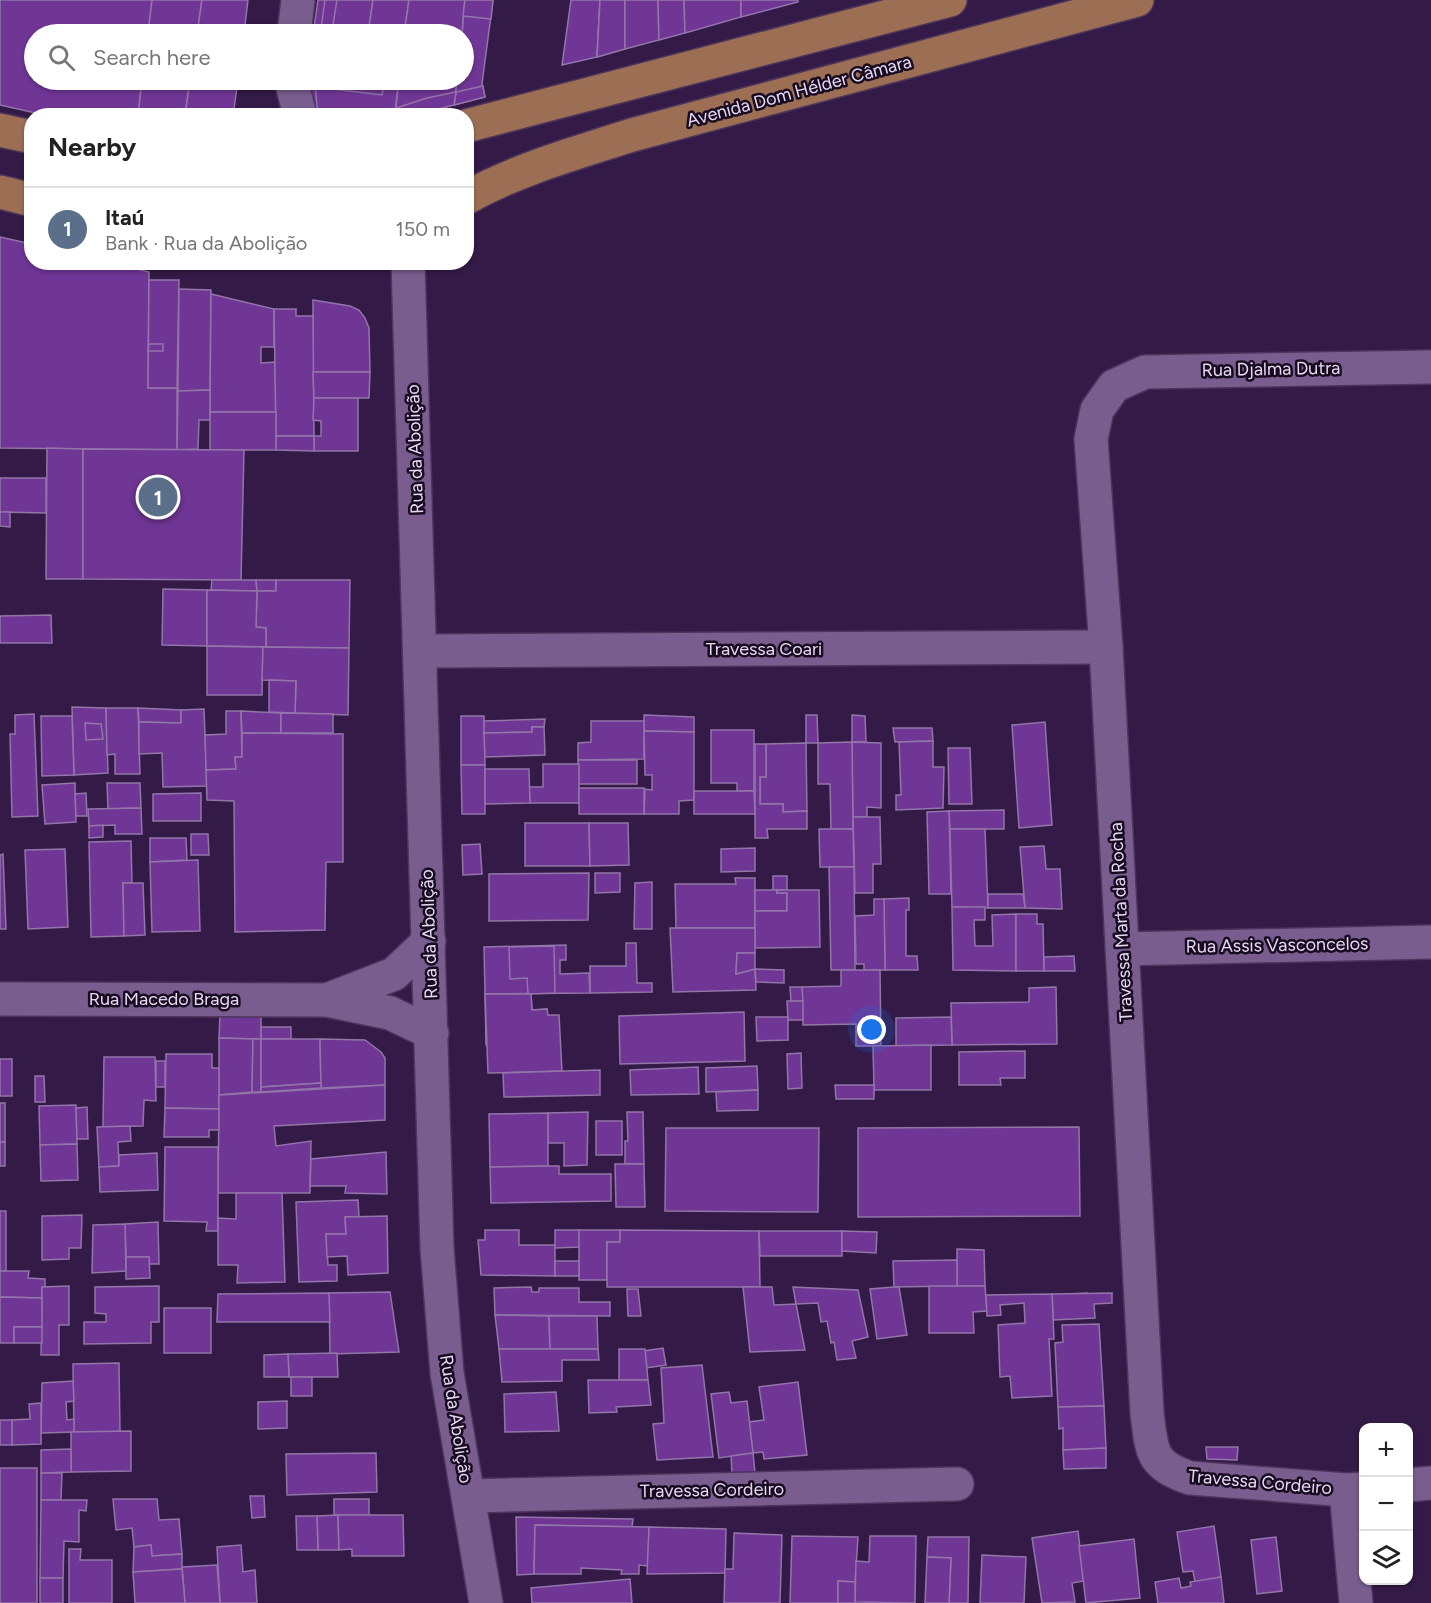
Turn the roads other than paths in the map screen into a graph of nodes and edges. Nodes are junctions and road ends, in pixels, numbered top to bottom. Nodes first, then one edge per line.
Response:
1 (298, 0) edge
2 (950, 0) edge
3 (1137, 0) edge
4 (295, 24) edge
5 (294, 90) edge
6 (298, 108) edge
7 (474, 124) edge
8 (0, 130) edge
9 (24, 135) edge
10 (0, 192) edge
11 (474, 194) edge
12 (24, 198) edge
13 (408, 270) edge
14 (1431, 367) edge
15 (1114, 386) joint
16 (1106, 647) junction
17 (421, 651) junction
18 (429, 940) junction
19 (1431, 942) edge
20 (1123, 949) junction
21 (0, 999) edge
22 (327, 1000) junction
23 (432, 1033) junction
24 (1159, 1463) joint
25 (1431, 1483) edge
26 (957, 1484) dead end
27 (1413, 1485) edge
28 (1355, 1489) edge
29 (468, 1496) junction
30 (486, 1603) edge
31 (1356, 1603) edge

1 - 4 street
2 - 7 main road
3 - 11 main road, Avenida Dom Hélder Câmara
5 - 6 street
8 - 9 main road
10 - 12 main road
13 - 17 street, Rua da Abolição
14 - 15 street, Rua Djalma Dutra
15 - 16 street, Travessa Marta da Rocha
16 - 17 street, Travessa Coari
16 - 20 street, Travessa Marta da Rocha
17 - 18 street, Rua da Abolição
18 - 22 street, Rua Macedo Braga
18 - 23 street, Rua da Abolição
19 - 20 street, Rua Assis Vasconcelos
20 - 24 street, Travessa Marta da Rocha
21 - 22 street, Rua Macedo Braga
22 - 23 street, Rua Macedo Braga
23 - 29 street, Rua da Abolição
24 - 28 street, Travessa Cordeiro
25 - 27 street
26 - 29 street, Travessa Cordeiro
28 - 31 street
29 - 30 street, Rua da Abolição

